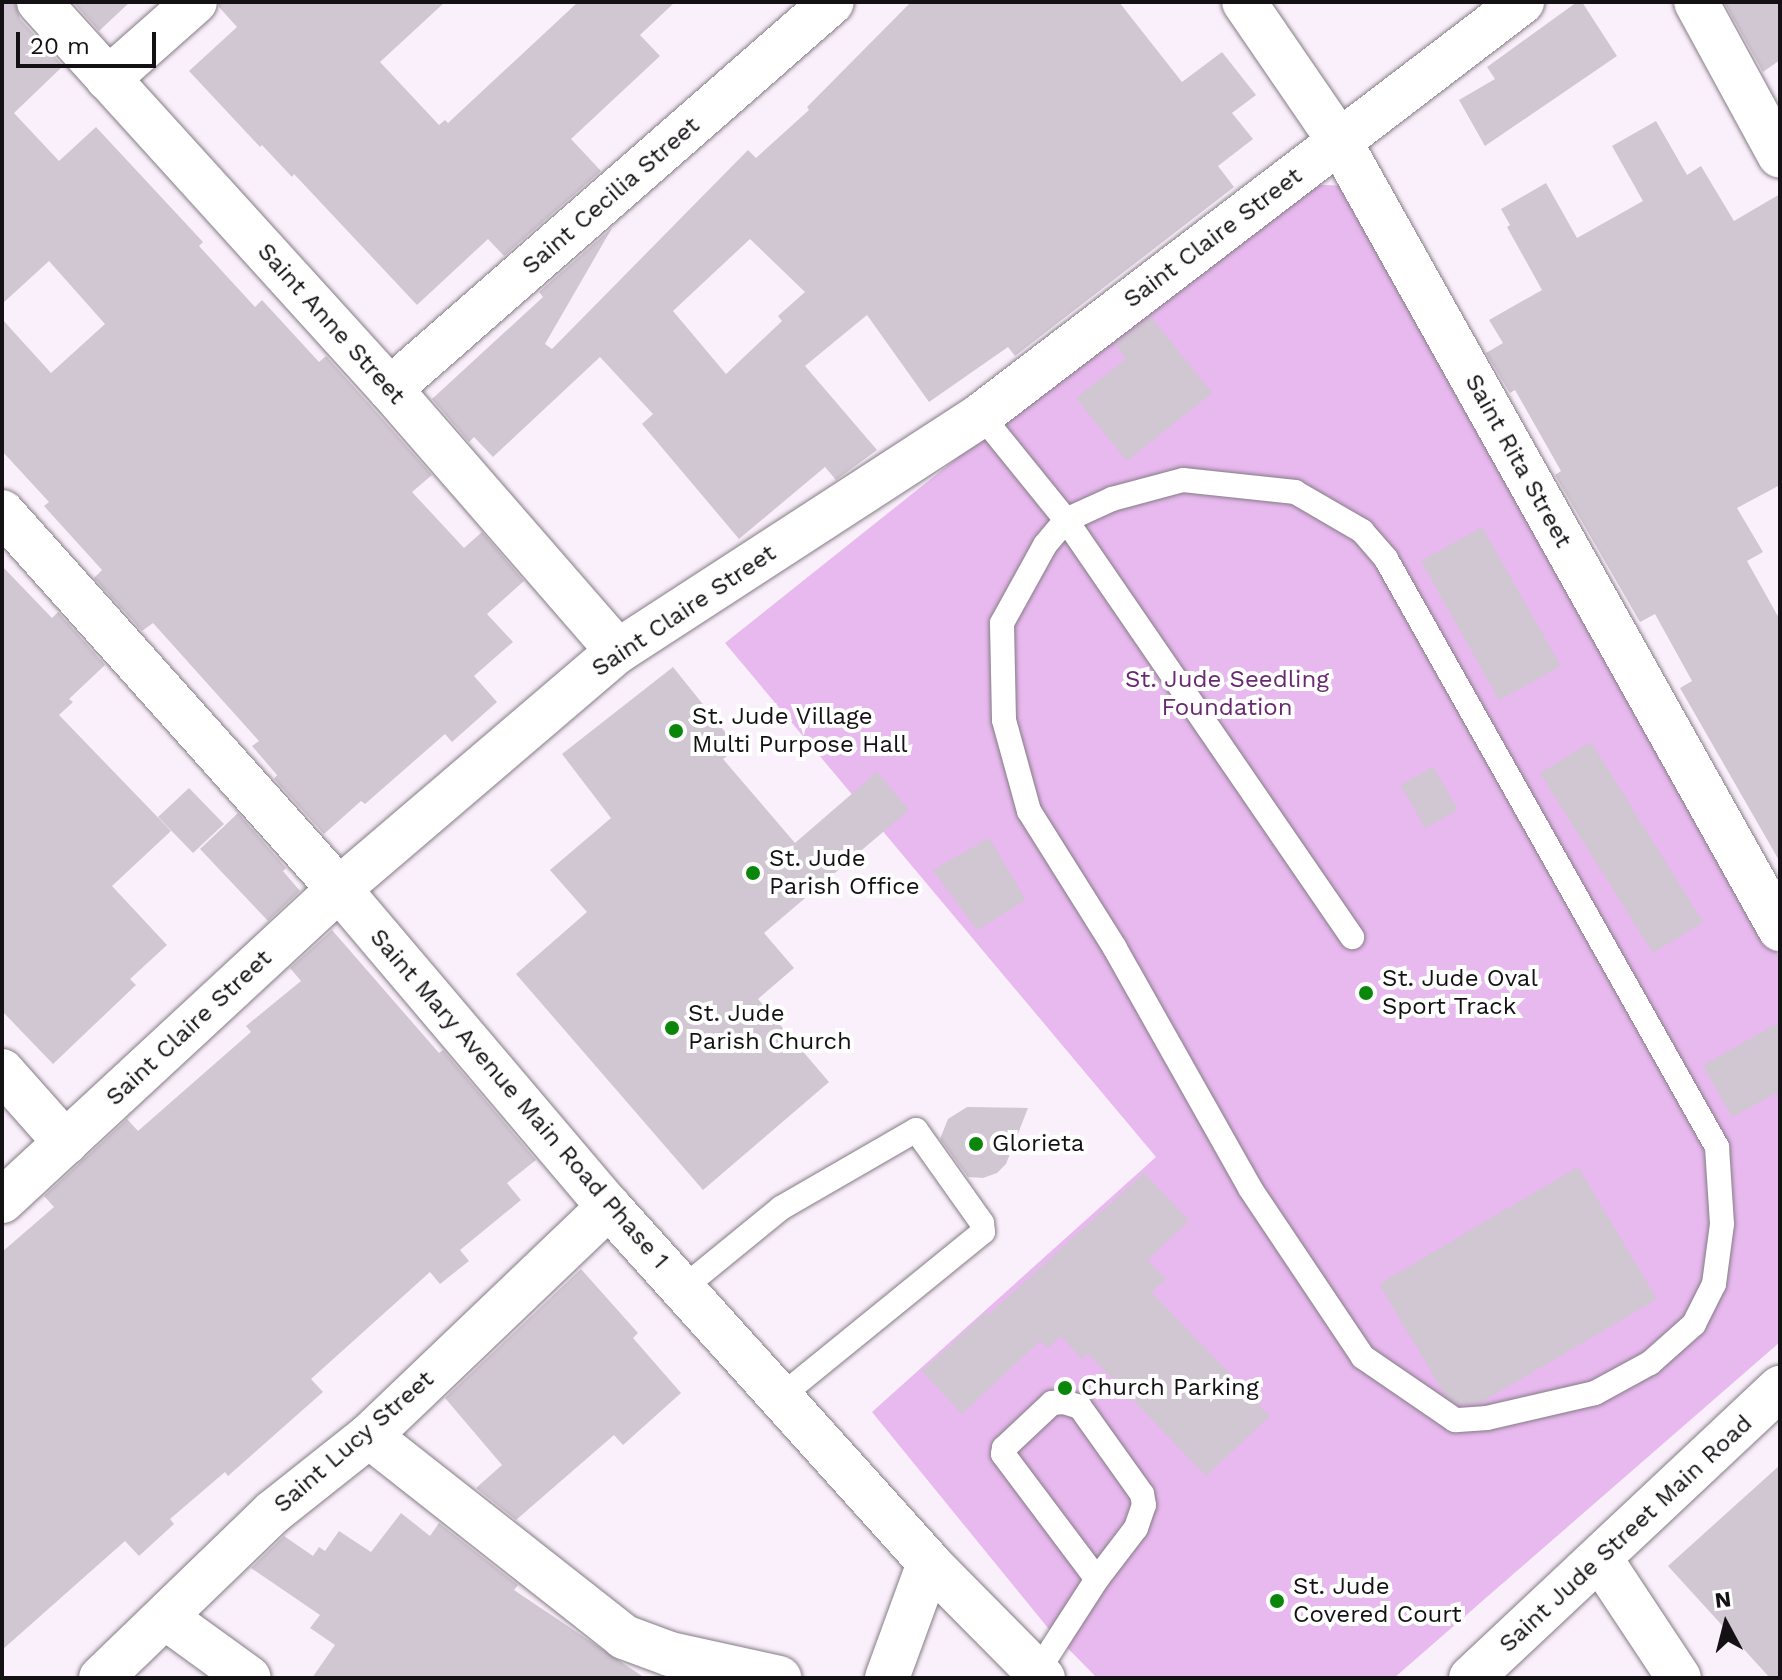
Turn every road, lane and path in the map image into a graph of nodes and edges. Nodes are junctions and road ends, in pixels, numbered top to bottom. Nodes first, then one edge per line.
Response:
1 (39, 2) edge
2 (195, 2) edge
3 (832, 2) edge
4 (1244, 2) edge
5 (1522, 2) edge
6 (1696, 2) edge
7 (108, 79) junction
8 (1340, 142) junction
9 (1780, 156) edge
10 (390, 389) junction
11 (981, 415) junction
12 (2, 512) edge
13 (1066, 520) junction
14 (618, 651) junction
15 (339, 889) junction
16 (1780, 929) edge
17 (1352, 937) dead end
18 (2, 1071) edge
19 (66, 1143) junction
20 (2, 1201) edge
21 (609, 1207) junction
22 (683, 1288) junction
23 (1780, 1388) edge
24 (781, 1396) junction
25 (369, 1436) junction
26 (1601, 1560) junction
27 (929, 1563) junction
28 (1097, 1579) junction
29 (166, 1618) junction
30 (1040, 1675) edge
31 (101, 1678) edge
32 (249, 1678) edge
33 (779, 1678) edge
34 (887, 1678) edge
35 (1471, 1678) edge
36 (1679, 1678) edge

1 - 7 street, Saint Anne Street
2 - 7 street
3 - 10 street, Saint Cecilia Street
4 - 8 street, Saint Rita Street
5 - 8 street, Saint Claire Street
6 - 9 street
7 - 10 street, Saint Anne Street
8 - 11 street, Saint Claire Street
8 - 16 street, Saint Rita Street
10 - 14 street, Saint Anne Street
11 - 13 lane
11 - 14 street, Saint Claire Street
12 - 15 street, Saint Mary Avenue Main Road Phase 1
13 - 13 lane
13 - 17 lane
14 - 15 street, Saint Claire Street
15 - 19 street, Saint Claire Street
15 - 21 street, Saint Mary Avenue Main Road Phase 1
18 - 19 street
19 - 20 street, Saint Claire Street
21 - 22 street, Saint Mary Avenue Main Road Phase 1
21 - 25 street, Saint Lucy Street
22 - 24 street, Saint Mary Avenue Main Road Phase 1
22 - 24 lane
23 - 26 street, Saint Jude Street Main Road
24 - 27 street, Saint Mary Avenue Main Road Phase 1
25 - 29 street, Saint Lucy Street
25 - 33 street
26 - 35 street, Saint Jude Street Main Road
26 - 36 street
27 - 30 street, Saint Mary Avenue Main Road Phase 1
27 - 34 street
28 - 28 lane
28 - 30 lane
29 - 31 street, Saint Lucy Street
29 - 32 street

